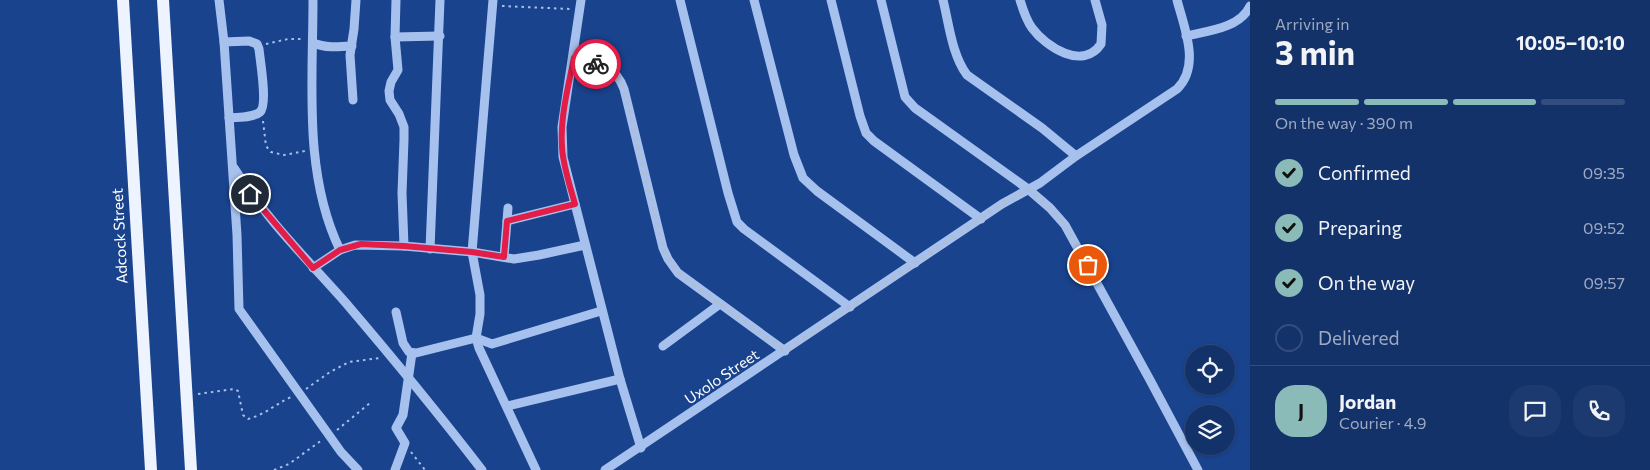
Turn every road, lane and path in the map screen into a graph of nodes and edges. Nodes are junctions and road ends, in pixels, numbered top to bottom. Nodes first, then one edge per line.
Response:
1 (123, 0) edge
2 (164, 0) edge
3 (219, 0) edge
4 (312, 0) edge
5 (356, 0) edge
6 (396, 0) edge
7 (440, 0) edge
8 (581, 0) edge
9 (680, 0) edge
10 (754, 0) edge
11 (830, 0) edge
12 (881, 0) edge
13 (943, 0) edge
14 (1020, 0) edge
15 (1096, 0) edge
16 (1177, 0) edge
17 (492, 3) edge
18 (1250, 6) edge
19 (580, 10) junction
20 (440, 36) junction
21 (1186, 36) junction
22 (395, 37) junction
23 (224, 42) junction
24 (313, 42) junction
25 (258, 46) junction
26 (352, 46) junction
27 (574, 58) junction
28 (352, 100) dead end
29 (259, 112) junction
30 (229, 118) junction
31 (314, 150) junction
32 (1076, 156) junction
33 (232, 165) junction
34 (1028, 189) junction
35 (575, 204) junction
36 (508, 208) dead end
37 (981, 219) junction
38 (507, 221) junction
39 (585, 244) junction
40 (404, 246) junction
41 (430, 249) junction
42 (340, 250) junction
43 (472, 252) junction
44 (504, 257) junction
45 (915, 263) junction
46 (313, 268) junction
47 (720, 304) junction
48 (850, 308) junction
49 (602, 311) junction
50 (396, 312) dead end
51 (476, 338) junction
52 (662, 346) dead end
53 (785, 351) junction
54 (412, 352) junction
55 (390, 357) junction
56 (408, 378) junction
57 (620, 379) junction
58 (298, 394) junction
59 (187, 396) junction
60 (507, 406) junction
61 (405, 443) junction
62 (640, 448) junction
63 (151, 470) edge
64 (191, 470) edge
65 (358, 470) edge
66 (395, 470) edge
67 (424, 470) edge
68 (482, 470) edge
69 (536, 470) edge
70 (606, 470) edge
71 (1198, 470) edge

1 - 63 main road, Adcock Street
2 - 59 main road
3 - 23 street
4 - 24 street
5 - 26 street
6 - 22 street
7 - 20 street
8 - 19 street
9 - 48 street
10 - 45 street
11 - 37 street
12 - 34 street
13 - 32 street
14 - 15 street
16 - 21 street, Uxolo Street
17 - 19 path
17 - 43 street
18 - 21 street
19 - 27 street
20 - 22 street
20 - 41 street
21 - 32 street, Uxolo Street
22 - 40 street
23 - 25 street
23 - 30 street
24 - 25 path
24 - 26 street
24 - 31 street
25 - 29 street
26 - 28 street
27 - 35 street
27 - 47 street
29 - 30 street
29 - 31 path
30 - 33 street
31 - 42 street
32 - 34 street, Uxolo Street
33 - 46 street
33 - 58 street
34 - 37 street, Uxolo Street
34 - 71 street
35 - 38 street
35 - 39 street
36 - 38 street
37 - 45 street, Uxolo Street
38 - 44 street
39 - 44 street
39 - 49 street
40 - 41 street
40 - 42 street
41 - 43 street
42 - 46 street
43 - 44 street
43 - 51 street
45 - 48 street, Uxolo Street
46 - 55 street
47 - 52 street
47 - 53 street
48 - 53 street, Uxolo Street
49 - 51 street
49 - 57 street
50 - 54 street
51 - 54 street
51 - 60 street
53 - 62 street, Uxolo Street
54 - 56 street
55 - 56 street
55 - 58 path
56 - 61 street
56 - 68 street
57 - 60 street
57 - 62 street
58 - 59 path
58 - 65 street
59 - 64 main road
60 - 69 street
61 - 66 street
61 - 67 path
62 - 70 street, Uxolo Street

